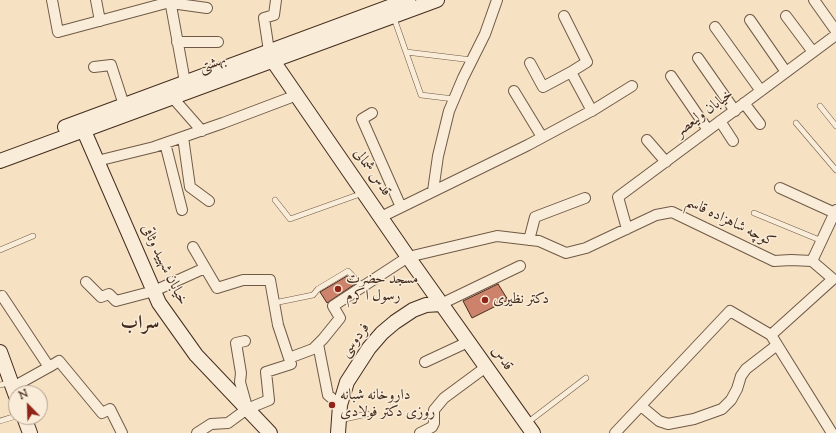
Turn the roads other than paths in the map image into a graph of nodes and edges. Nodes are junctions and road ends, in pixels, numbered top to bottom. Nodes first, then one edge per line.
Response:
1 (52, 0) edge
2 (96, 0) edge
3 (276, 0) edge
4 (437, 0) edge
5 (497, 0) edge
6 (814, 0) edge
7 (170, 2) edge
8 (399, 5) edge
9 (207, 8) dead end
10 (564, 16) dead end
11 (786, 16) dead end
12 (750, 20) dead end
13 (100, 21) junction
14 (715, 27) dead end
15 (836, 31) edge
16 (836, 35) edge
17 (177, 42) junction
18 (218, 42) dead end
19 (406, 52) junction
20 (813, 52) junction
21 (271, 56) junction
22 (698, 58) dead end
23 (472, 60) junction
24 (530, 63) dead end
25 (94, 67) dead end
26 (571, 72) junction
27 (786, 72) junction
28 (671, 76) dead end
29 (185, 82) junction
30 (632, 86) dead end
31 (514, 91) dead end
32 (761, 91) junction
33 (297, 95) junction
34 (173, 98) junction
35 (454, 99) junction
36 (744, 103) junction
37 (124, 105) junction
38 (820, 106) dead end
39 (592, 111) junction
40 (734, 111) junction
41 (372, 113) dead end
42 (720, 121) junction
43 (796, 123) dead end
44 (760, 124) dead end
45 (836, 126) edge
46 (84, 130) junction
47 (202, 130) junction
48 (708, 130) junction
49 (183, 137) junction
50 (542, 137) junction
51 (647, 140) dead end
52 (733, 141) dead end
53 (165, 143) junction
54 (0, 151) edge
55 (0, 161) edge
56 (97, 161) junction
57 (666, 162) junction
58 (836, 170) edge
59 (780, 188) dead end
60 (432, 191) junction
61 (364, 193) junction
62 (585, 198) dead end
63 (275, 200) dead end
64 (208, 201) dead end
65 (401, 207) junction
66 (182, 210) dead end
67 (835, 212) edge
68 (754, 213) dead end
69 (381, 217) junction
70 (627, 229) junction
71 (33, 236) dead end
72 (529, 240) junction
73 (822, 241) junction
74 (193, 247) dead end
75 (0, 250) edge
76 (408, 257) junction
77 (812, 261) junction
78 (520, 266) dead end
79 (205, 268) junction
80 (86, 282) dead end
81 (362, 286) junction
82 (154, 291) junction
83 (0, 297) edge
84 (274, 303) junction
85 (441, 304) junction
86 (771, 335) junction
87 (245, 341) dead end
88 (468, 342) junction
89 (318, 344) junction
90 (777, 346) junction
91 (0, 352) edge
92 (289, 358) junction
93 (425, 362) dead end
94 (49, 367) junction
95 (486, 367) junction
96 (586, 378) dead end
97 (9, 385) edge
98 (16, 385) edge
99 (340, 405) junction
100 (641, 406) junction
101 (247, 409) junction
102 (367, 414) dead end
103 (339, 427) edge
104 (529, 428) edge
105 (433, 430) edge
106 (122, 433) edge
107 (197, 433) edge
108 (270, 433) edge
109 (420, 433) edge
110 (615, 433) edge
111 (832, 433) edge

1 - 13 street
2 - 13 street
3 - 21 street
4 - 8 street, بهشتی
5 - 23 street
6 - 15 street
7 - 9 street
7 - 13 street
7 - 17 street
8 - 19 lane
8 - 21 street, بهشتی
10 - 26 street
11 - 20 street
12 - 27 street
14 - 32 street
16 - 20 street, خیابان ولیعصر
17 - 18 street
17 - 29 street
19 - 23 lane
19 - 35 lane
20 - 27 street, خیابان ولیعصر
21 - 29 street, بهشتی
21 - 33 street, قدس شمالی
21 - 34 street, بهشتی
22 - 40 street
23 - 35 street
24 - 26 street
25 - 37 street
26 - 39 street
27 - 32 street, خیابان ولیعصر
28 - 48 street
29 - 37 street, بهشتی
30 - 39 street
31 - 50 street
32 - 36 street, خیابان ولیعصر
33 - 47 street
33 - 61 street, قدس شمالی
34 - 46 street, بهشتی
34 - 47 street
35 - 60 street
36 - 40 street, خیابان ولیعصر
36 - 44 street
37 - 54 street, بهشتی
38 - 45 lane
39 - 50 street
40 - 42 street, خیابان ولیعصر
41 - 65 street
42 - 48 street, خیابان ولیعصر
42 - 52 street
43 - 58 lane
46 - 55 street, بهشتی
46 - 56 street, خیابان شهیید وثاقی
47 - 49 street
48 - 57 street, خیابان ولیعصر
49 - 53 street
49 - 64 street
50 - 60 street
51 - 57 street
53 - 56 street
53 - 66 street
56 - 82 street, خیابان شهیید وثاقی
57 - 70 street, خیابان ولیعصر
59 - 67 street
60 - 65 street
61 - 63 lane
61 - 69 street, قدس شمالی
62 - 72 street
65 - 69 street
67 - 73 street
68 - 73 lane
69 - 76 street, قدس شمالی
70 - 72 street, کوچه شاهزاده قاسم
70 - 77 street, کوچه شاهزاده قاسم
71 - 75 lane
72 - 76 street, کوچه شاهزاده قاسم
73 - 77 street
74 - 79 street
76 - 81 street, کوچه شاهزاده قاسم
76 - 85 street, قدس شمالی
77 - 86 street
78 - 85 street
79 - 82 street
79 - 84 street
80 - 82 street
81 - 84 lane
81 - 89 street, کوچه شاهزاده قاسم
82 - 101 street, خیابان شهیید وثاقی
83 - 94 street
84 - 92 street
85 - 88 street, قدس
85 - 99 street, فردوسی
86 - 90 street
86 - 100 street
87 - 101 street
88 - 93 street
88 - 95 street, قدس
89 - 92 street
89 - 99 street
90 - 100 street
90 - 111 street
91 - 97 street
92 - 101 street
94 - 98 street
94 - 106 street
95 - 104 street, قدس
95 - 105 street
96 - 104 lane
99 - 103 street, فردوسی
100 - 110 street
101 - 107 street
101 - 108 street, خیابان شهیید وثاقی
102 - 103 lane
105 - 109 street

